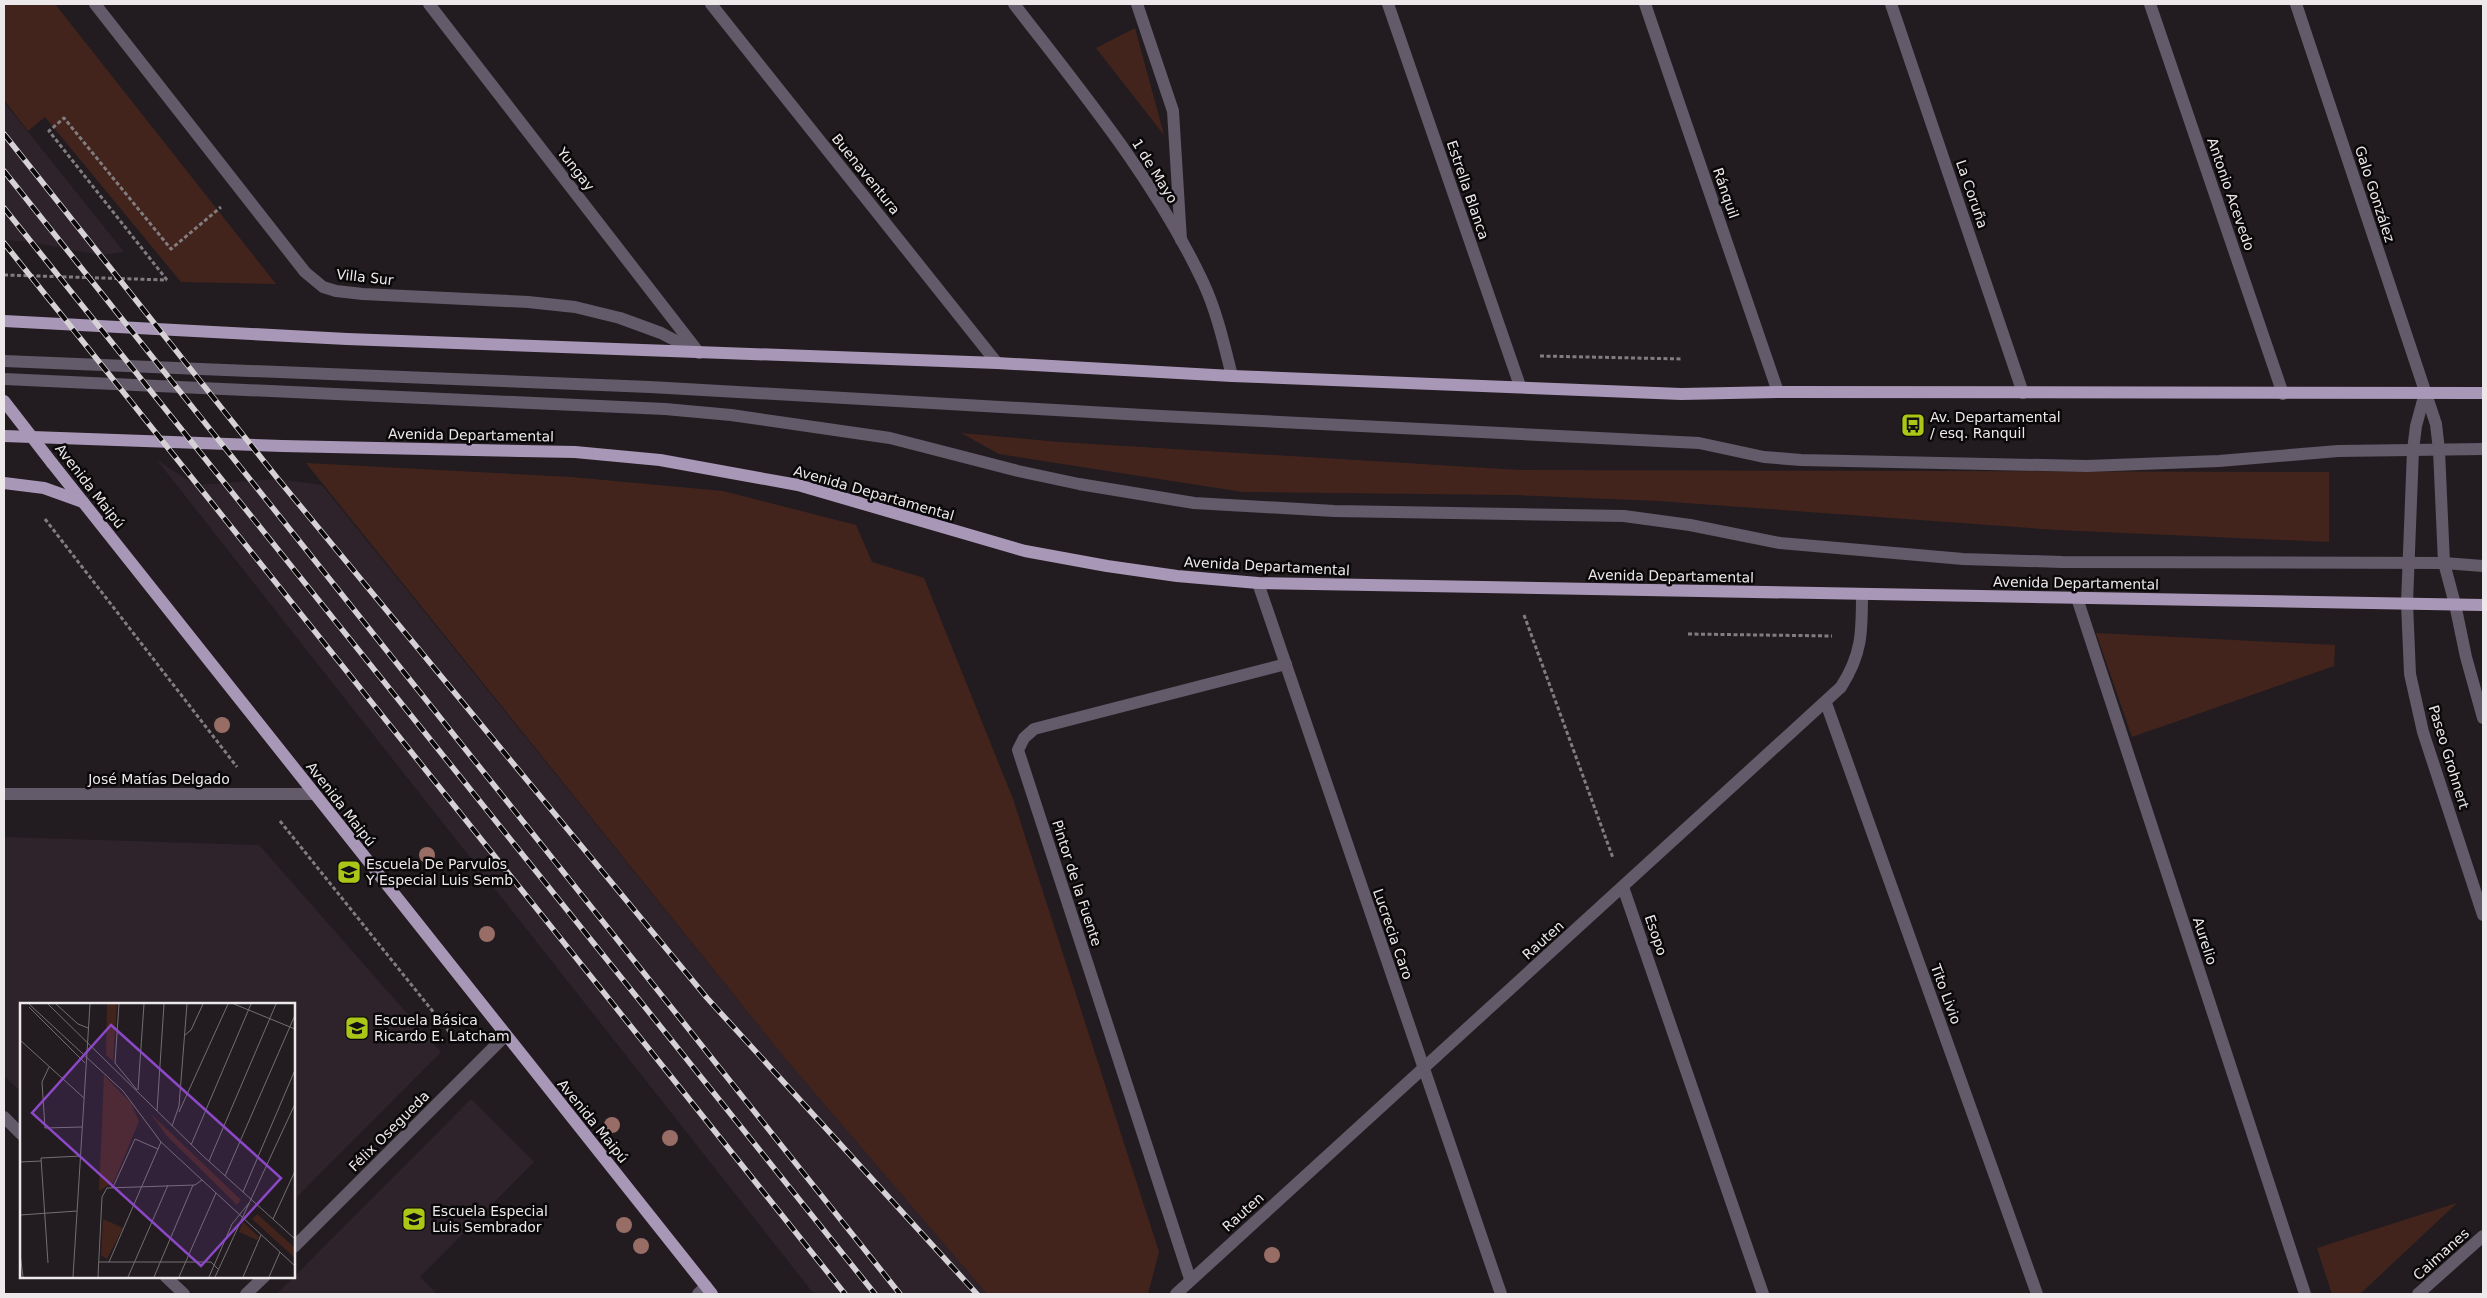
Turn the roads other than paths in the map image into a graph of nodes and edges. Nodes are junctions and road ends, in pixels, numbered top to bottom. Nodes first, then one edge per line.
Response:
1 (95, 4) edge
2 (429, 4) edge
3 (711, 4) edge
4 (1014, 4) edge
5 (1137, 4) edge
6 (1388, 4) edge
7 (1646, 4) edge
8 (1892, 4) edge
9 (2150, 4) edge
10 (2296, 4) edge
11 (1181, 242) junction
12 (4, 320) edge
13 (699, 353) junction
14 (4, 361) edge
15 (997, 363) junction
16 (1232, 376) junction
17 (4, 379) edge
18 (1520, 386) junction
19 (1778, 392) junction
20 (2023, 393) junction
21 (2426, 393) junction
22 (2483, 393) edge
23 (2283, 394) junction
24 (4, 402) edge
25 (4, 436) edge
26 (2483, 449) edge
27 (2413, 450) junction
28 (2440, 450) junction
29 (4, 483) edge
30 (83, 502) junction
31 (2444, 563) junction
32 (2408, 564) junction
33 (2483, 566) edge
34 (1258, 583) junction
35 (1862, 594) junction
36 (2077, 598) junction
37 (2406, 603) junction
38 (2455, 604) junction
39 (2483, 605) edge
40 (1286, 664) junction
41 (1826, 703) junction
42 (2483, 718) edge
43 (4, 794) edge
44 (314, 794) junction
45 (1623, 887) junction
46 (2483, 915) edge
47 (506, 1035) junction
48 (1424, 1069) junction
49 (4, 1117) edge
50 (20, 1133) edge
51 (2483, 1236) edge
52 (295, 1246) edge
53 (167, 1278) edge
54 (263, 1278) edge
55 (1190, 1279) junction
56 (705, 1292) edge
57 (184, 1294) edge
58 (246, 1294) edge
59 (1176, 1294) edge
60 (1501, 1294) edge
61 (1763, 1294) edge
62 (2038, 1294) edge
63 (2305, 1294) edge
64 (2418, 1294) edge

1 - 13 street, Villa Sur
2 - 13 street, Yungay
3 - 15 street, Buenaventura
4 - 11 street, 1 de Mayo
5 - 11 street
6 - 18 street, Estrella Blanca
7 - 19 street, Ránquil
8 - 20 street, La Coruña
9 - 23 street, Antonio Acevedo
10 - 21 street, Galo González
11 - 16 street, 1 de Mayo
12 - 13 main road
13 - 15 main road
14 - 27 street
15 - 16 main road
16 - 18 main road
17 - 32 street
18 - 19 main road
19 - 20 main road
20 - 23 main road
21 - 22 main road
21 - 23 main road
21 - 27 street
21 - 28 street, Galo González
24 - 30 main road, Avenida Maipú, bridge
25 - 34 main road, Avenida Departamental
26 - 28 street
27 - 28 street
27 - 32 street
28 - 31 street, Galo González
29 - 30 main road
30 - 44 main road, Avenida Maipú
31 - 32 street
31 - 33 street
31 - 38 street, Galo González
32 - 37 street
34 - 35 main road, Avenida Departamental
34 - 40 street, Lucrecia Caro
35 - 36 main road, Avenida Departamental
35 - 41 street, Rauten
36 - 37 main road, Avenida Departamental
36 - 63 street, Aurelio
37 - 38 main road, Avenida Departamental
37 - 46 street, Paseo Grohnert
38 - 39 main road, Avenida Departamental
38 - 42 street
40 - 48 street, Lucrecia Caro
40 - 55 street, Pintor de la Fuente
41 - 45 street, Rauten
41 - 62 street, Tito Livio
43 - 44 street, José Matías Delgado
44 - 47 main road, Avenida Maipú
45 - 48 street, Rauten
45 - 61 street, Esopo
47 - 52 street, Félix Osegueda
47 - 56 main road, Avenida Maipú
48 - 55 street, Rauten
48 - 60 street, Lucrecia Caro
49 - 50 street
51 - 64 street, Caimanes
53 - 57 street
54 - 58 street
55 - 59 street

